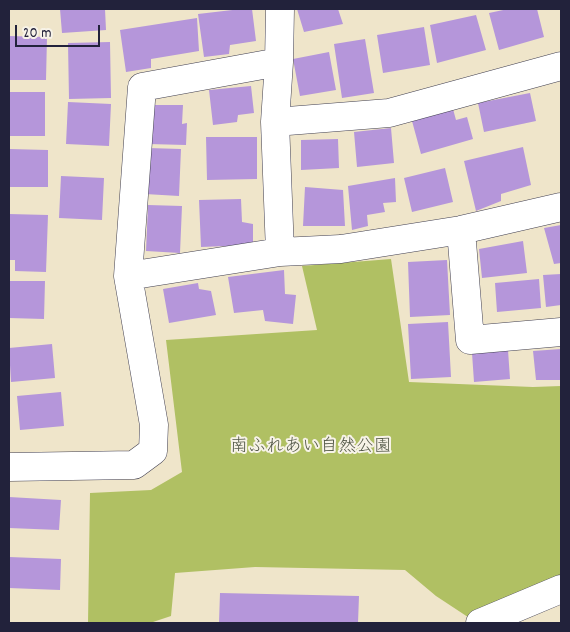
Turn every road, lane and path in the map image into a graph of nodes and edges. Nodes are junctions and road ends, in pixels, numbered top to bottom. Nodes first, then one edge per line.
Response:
1 (280, 9) edge
2 (279, 62) junction
3 (561, 66) edge
4 (275, 122) junction
5 (561, 208) edge
6 (461, 230) junction
7 (280, 252) junction
8 (128, 276) junction
9 (561, 332) edge
10 (9, 467) edge
11 (561, 589) edge
12 (480, 623) edge

1 - 2 street
2 - 4 street
2 - 8 street
3 - 4 street
4 - 7 street
5 - 6 street
6 - 7 street
6 - 9 street
7 - 8 street
8 - 10 street
11 - 12 street

